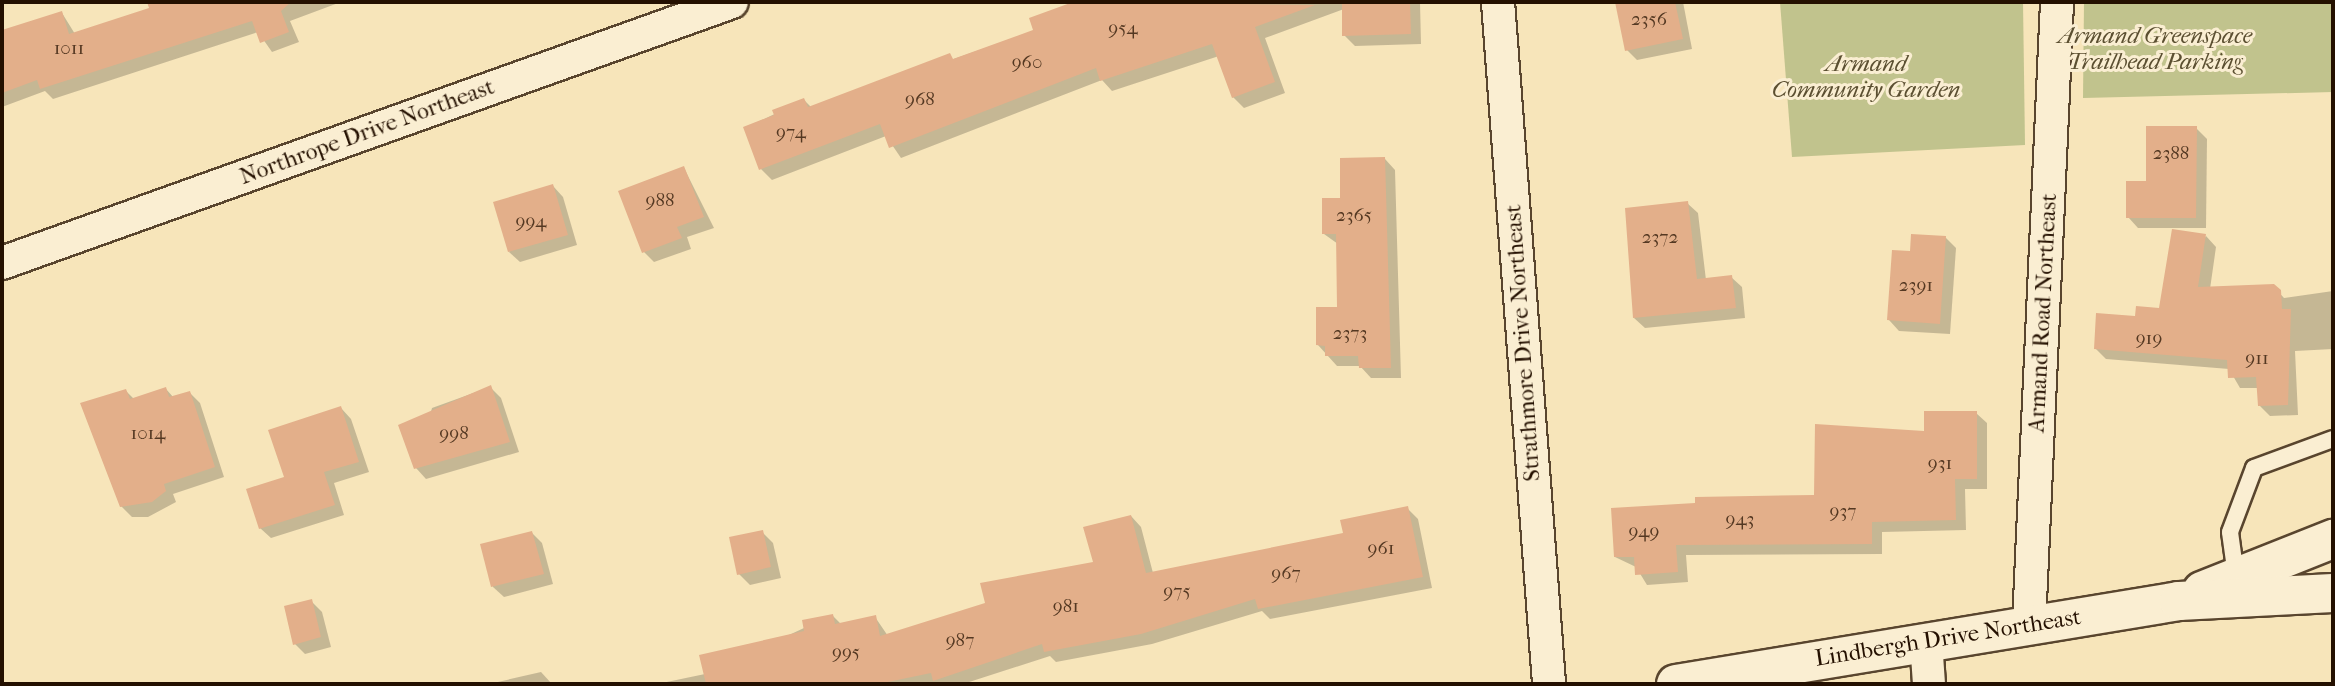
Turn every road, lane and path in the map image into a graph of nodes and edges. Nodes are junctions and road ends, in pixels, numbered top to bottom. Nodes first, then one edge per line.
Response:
1 (732, 2) edge
2 (1498, 2) edge
3 (2057, 2) edge
4 (2, 263) edge
5 (2333, 439) edge
6 (2333, 539) edge
7 (2236, 576) junction
8 (2333, 593) edge
9 (2179, 601) junction
10 (2029, 624) junction
11 (1926, 641) junction
12 (1549, 684) edge
13 (1676, 684) edge
14 (1929, 684) edge

1 - 4 street, Northrope Drive Northeast
2 - 12 street, Strathmore Drive Northeast
3 - 10 street, Armand Road Northeast
5 - 7 lane
6 - 7 main road, Lindbergh Drive Northeast
7 - 9 main road, Lindbergh Drive Northeast
8 - 9 main road, Lindbergh Drive Northeast
9 - 10 main road, Lindbergh Drive Northeast
10 - 11 main road, Lindbergh Drive Northeast
11 - 13 main road, Lindbergh Drive Northeast
11 - 14 street

